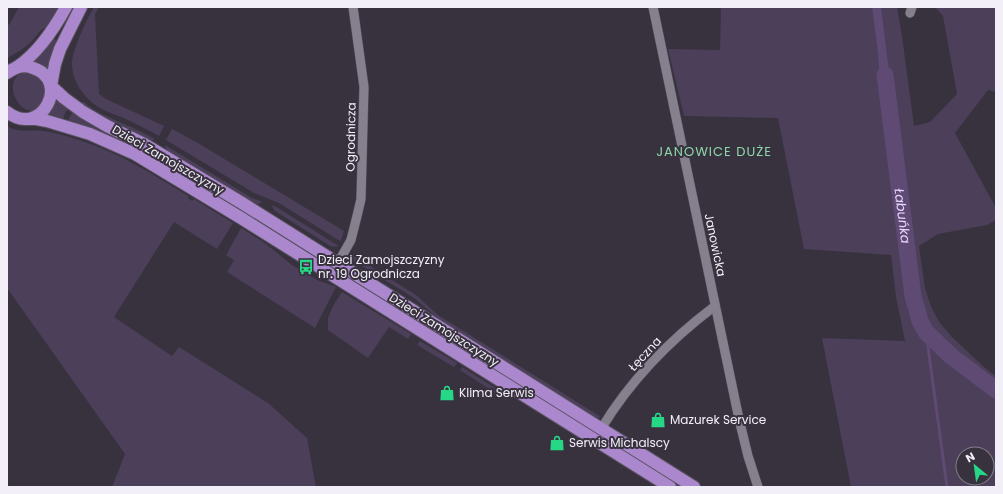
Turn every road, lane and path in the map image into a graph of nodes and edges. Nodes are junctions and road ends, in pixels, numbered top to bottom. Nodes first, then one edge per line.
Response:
1 (66, 7) edge
2 (81, 7) edge
3 (353, 7) edge
4 (653, 7) edge
5 (9, 72) edge
6 (51, 86) junction
7 (7, 112) edge
8 (28, 119) junction
9 (338, 263) junction
10 (715, 306) junction
11 (601, 429) junction
12 (670, 487) edge
13 (694, 487) edge
14 (758, 487) edge

1 - 5 main road
2 - 6 main road
3 - 9 street, Ogrodnicza
4 - 10 street, Janowicka
5 - 6 main road, Dzieci Zamojszczyzny
6 - 8 main road
6 - 9 main road, Dzieci Zamojszczyzny
7 - 8 main road, Dzieci Zamojszczyzny
8 - 12 main road, Dzieci Zamojszczyzny
9 - 11 main road, Dzieci Zamojszczyzny
10 - 11 street, Łęczna
10 - 14 street, Janowicka
11 - 13 main road, Dzieci Zamojszczyzny

